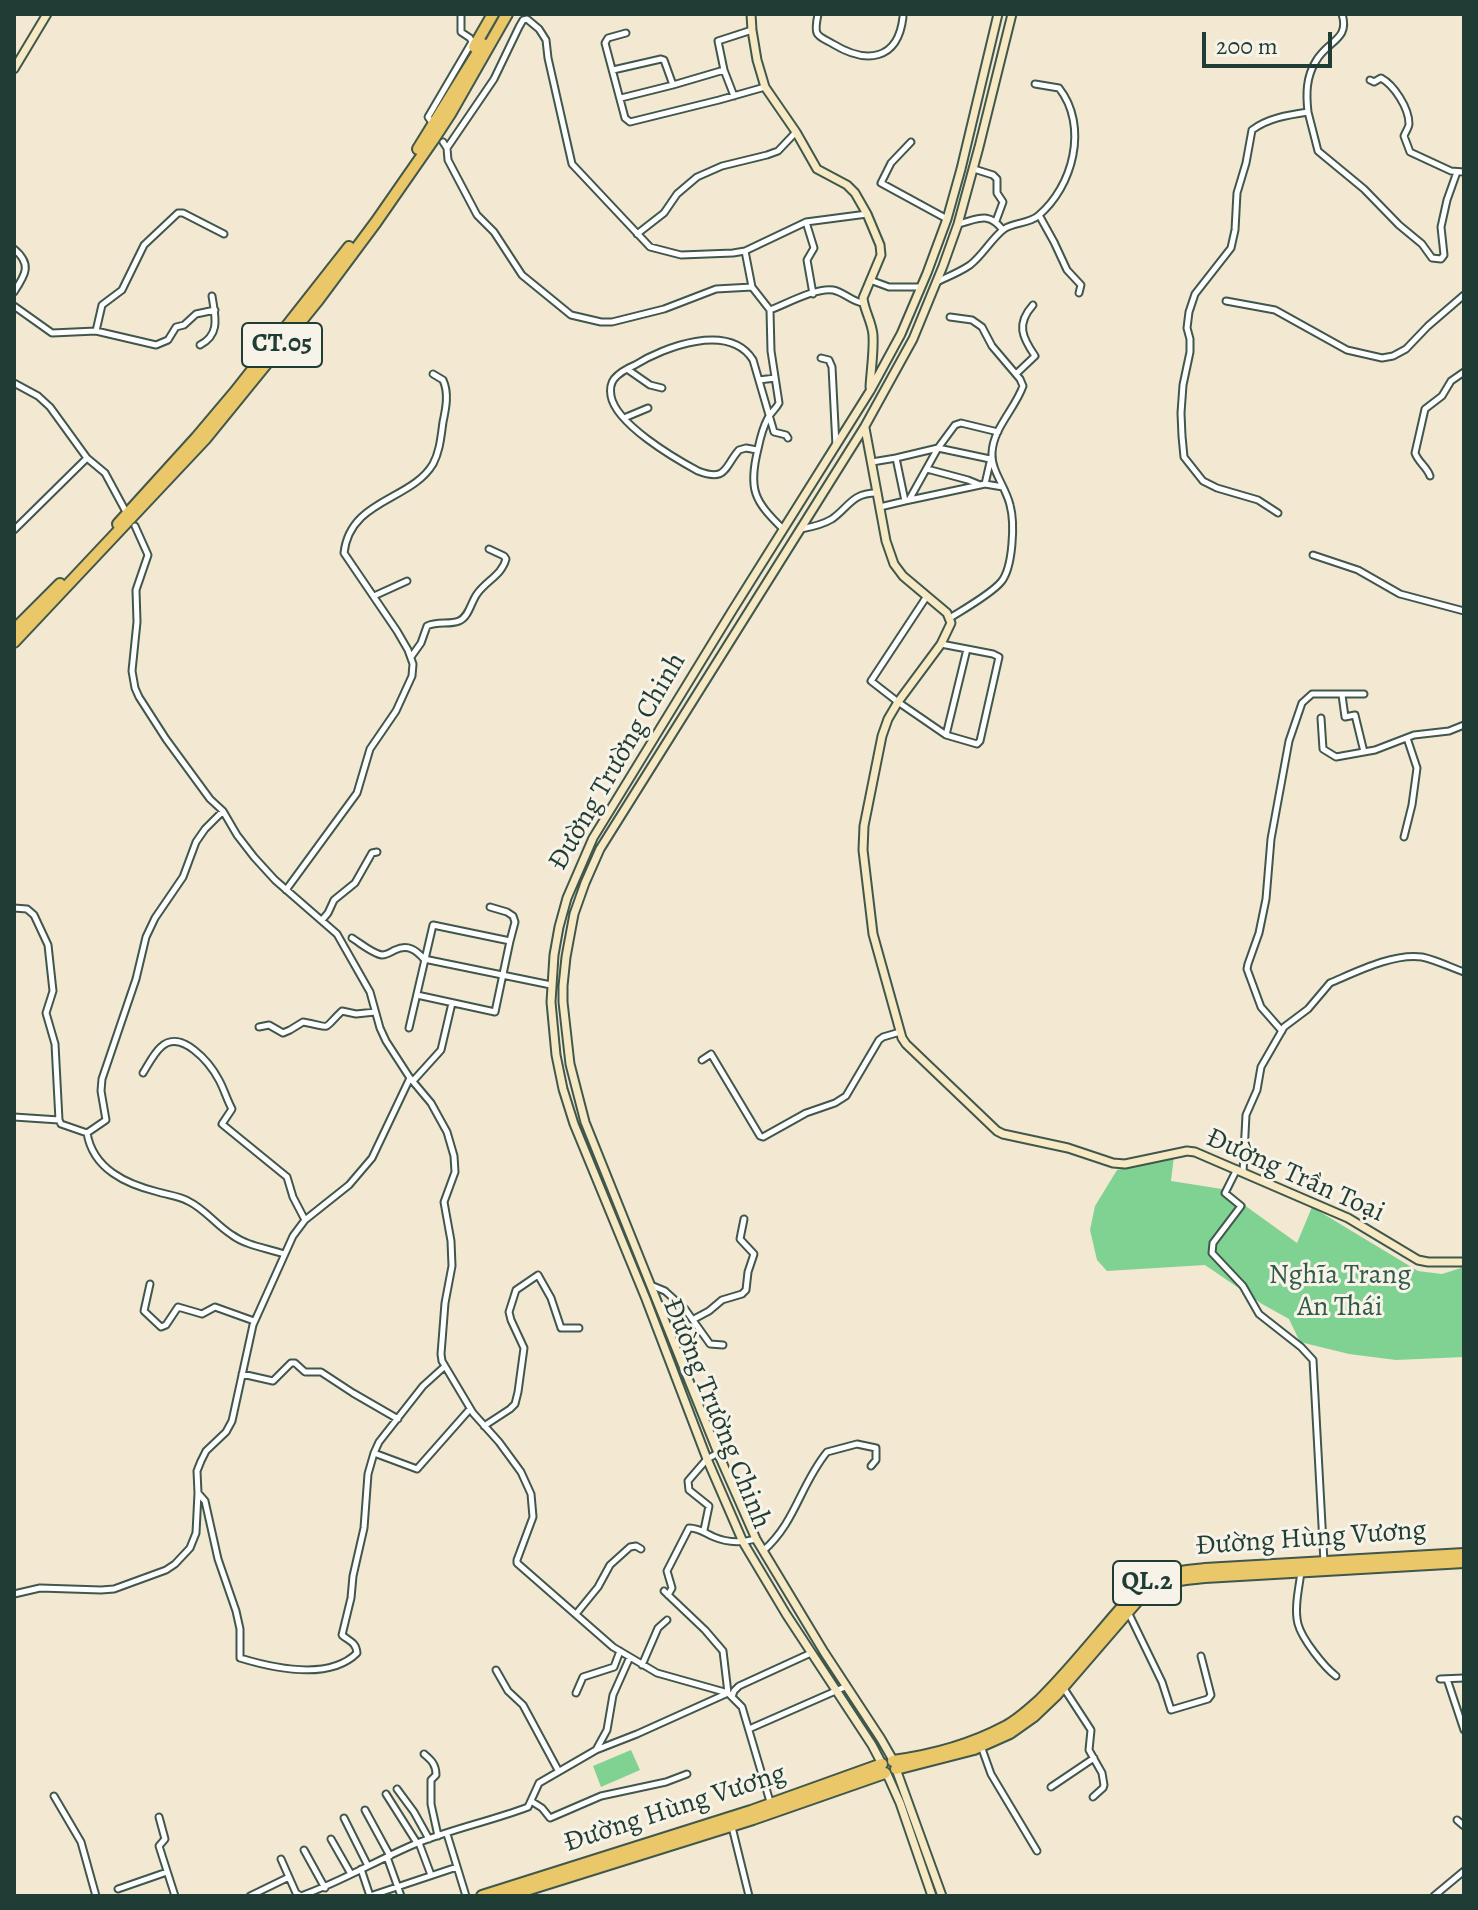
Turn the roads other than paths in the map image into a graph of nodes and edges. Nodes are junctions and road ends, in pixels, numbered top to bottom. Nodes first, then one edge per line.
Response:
1 (47, 14) edge
2 (461, 14) edge
3 (493, 14) edge
4 (500, 14) edge
5 (507, 14) edge
6 (513, 14) edge
7 (751, 14) edge
8 (818, 14) edge
9 (998, 14) edge
10 (1012, 14) edge
11 (1342, 14) edge
12 (903, 17) dead end
13 (752, 30) junction
14 (626, 33) dead end
15 (481, 60) junction
16 (14, 69) edge
17 (613, 70) junction
18 (724, 70) junction
19 (1370, 80) dead end
20 (1035, 84) dead end
21 (673, 85) junction
22 (765, 87) junction
23 (734, 96) junction
24 (621, 98) junction
25 (450, 99) junction
26 (1308, 112) junction
27 (434, 125) dead end
28 (796, 132) junction
29 (443, 142) dead end
30 (911, 142) dead end
31 (447, 148) junction
32 (964, 159) junction
33 (975, 165) junction
34 (1460, 172) edge
35 (867, 214) junction
36 (1039, 215) junction
37 (947, 219) junction
38 (996, 221) junction
39 (806, 222) junction
40 (958, 224) junction
41 (1003, 230) junction
42 (224, 234) dead end
43 (637, 234) junction
44 (14, 249) edge
45 (745, 251) junction
46 (870, 280) junction
47 (937, 282) junction
48 (752, 287) junction
49 (922, 287) junction
50 (14, 292) edge
51 (1079, 293) dead end
52 (813, 294) junction
53 (1464, 295) edge
54 (212, 296) dead end
55 (1226, 301) dead end
56 (863, 303) junction
57 (1033, 305) dead end
58 (14, 306) edge
59 (215, 310) junction
60 (770, 310) junction
61 (950, 317) dead end
62 (96, 331) junction
63 (200, 345) dead end
64 (821, 358) dead end
65 (627, 369) junction
66 (1464, 372) edge
67 (433, 374) dead end
68 (1016, 374) junction
69 (775, 378) junction
70 (759, 380) junction
71 (14, 383) edge
72 (662, 388) dead end
73 (870, 391) junction
74 (648, 408) dead end
75 (768, 416) junction
76 (624, 418) junction
77 (865, 426) junction
78 (998, 432) junction
79 (788, 438) dead end
80 (836, 446) junction
81 (938, 448) junction
82 (757, 450) junction
83 (991, 456) junction
84 (87, 458) junction
85 (896, 458) junction
86 (870, 463) junction
87 (927, 469) junction
88 (1430, 476) dead end
89 (814, 480) junction
90 (982, 485) junction
91 (917, 487) junction
92 (1003, 487) junction
93 (827, 488) junction
94 (876, 493) junction
95 (924, 497) junction
96 (907, 501) junction
97 (879, 508) junction
98 (125, 510) dead end
99 (1278, 513) dead end
100 (135, 526) dead end
101 (783, 529) junction
102 (801, 529) junction
103 (14, 530) edge
104 (489, 549) dead end
105 (1313, 555) dead end
106 (407, 581) dead end
107 (374, 596) junction
108 (927, 596) junction
109 (1464, 611) edge
110 (950, 618) junction
111 (14, 630) edge
112 (14, 642) edge
113 (941, 644) junction
114 (967, 649) junction
115 (411, 657) junction
116 (1364, 694) dead end
117 (1342, 695) junction
118 (898, 702) junction
119 (1321, 718) dead end
120 (1464, 725) edge
121 (946, 735) junction
122 (1407, 738) junction
123 (1364, 752) junction
124 (223, 811) junction
125 (1404, 837) dead end
126 (592, 840) junction
127 (602, 845) junction
128 (377, 852) dead end
129 (286, 890) junction
130 (490, 907) dead end
131 (14, 908) edge
132 (322, 920) junction
133 (352, 938) dead end
134 (510, 941) junction
135 (424, 959) junction
136 (1464, 972) edge
137 (502, 977) junction
138 (551, 985) junction
139 (417, 995) junction
140 (452, 1003) junction
141 (375, 1012) junction
142 (259, 1027) dead end
143 (409, 1028) dead end
144 (1282, 1031) junction
145 (566, 1032) junction
146 (900, 1032) junction
147 (554, 1034) junction
148 (702, 1060) dead end
149 (143, 1073) dead end
150 (412, 1080) junction
151 (14, 1117) edge
152 (59, 1120) junction
153 (87, 1133) junction
154 (1240, 1171) junction
155 (744, 1219) dead end
156 (305, 1220) junction
157 (284, 1254) junction
158 (1464, 1262) edge
159 (150, 1284) dead end
160 (653, 1286) junction
161 (694, 1319) junction
162 (254, 1321) junction
163 (579, 1328) dead end
164 (723, 1345) dead end
165 (444, 1367) junction
166 (242, 1374) junction
167 (470, 1409) junction
168 (398, 1419) junction
169 (484, 1426) junction
170 (374, 1453) junction
171 (718, 1453) junction
172 (707, 1459) junction
173 (871, 1466) dead end
174 (198, 1493) junction
175 (704, 1530) junction
176 (756, 1539) junction
177 (743, 1542) junction
178 (641, 1549) dead end
179 (762, 1552) junction
180 (1464, 1554) edge
181 (1464, 1562) edge
182 (1324, 1566) junction
183 (1301, 1572) junction
184 (14, 1594) edge
185 (1126, 1608) junction
186 (576, 1614) junction
187 (667, 1620) dead end
188 (620, 1651) junction
189 (811, 1653) junction
190 (1201, 1656) dead end
191 (630, 1657) junction
192 (642, 1665) junction
193 (496, 1670) dead end
194 (1336, 1676) dead end
195 (1464, 1678) edge
196 (847, 1686) junction
197 (1063, 1687) junction
198 (837, 1691) junction
199 (576, 1693) dead end
200 (730, 1695) junction
201 (749, 1729) junction
202 (1464, 1730) edge
203 (981, 1746) junction
204 (596, 1750) junction
205 (424, 1754) dead end
206 (1094, 1758) junction
207 (889, 1767) junction
208 (558, 1770) junction
209 (687, 1774) dead end
210 (1051, 1787) dead end
211 (397, 1789) dead end
212 (386, 1794) dead end
213 (54, 1796) dead end
214 (1093, 1797) dead end
215 (531, 1801) junction
216 (771, 1805) junction
217 (365, 1810) dead end
218 (159, 1817) dead end
219 (344, 1818) dead end
220 (1457, 1820) dead end
221 (732, 1826) junction
222 (1464, 1826) edge
223 (447, 1834) junction
224 (438, 1836) junction
225 (331, 1839) dead end
226 (429, 1839) junction
227 (418, 1843) junction
228 (304, 1850) dead end
229 (1037, 1851) dead end
230 (389, 1856) junction
231 (281, 1859) dead end
232 (368, 1866) junction
233 (457, 1867) junction
234 (361, 1869) junction
235 (1464, 1871) edge
236 (167, 1872) junction
237 (351, 1874) junction
238 (431, 1875) junction
239 (289, 1877) junction
240 (326, 1887) junction
241 (398, 1887) junction
242 (118, 1889) dead end
243 (264, 1892) edge
244 (96, 1896) edge
245 (175, 1896) edge
246 (250, 1896) edge
247 (331, 1896) edge
248 (401, 1896) edge
249 (466, 1896) edge
250 (482, 1896) edge
251 (507, 1896) edge
252 (749, 1896) edge
253 (932, 1896) edge
254 (942, 1896) edge
255 (1434, 1896) edge

1 - 16 main road
2 - 27 street
3 - 25 highway
4 - 25 highway, CT.05
5 - 15 highway, CT.05
6 - 15 highway
7 - 13 main road
8 - 12 street
9 - 32 main road, Đường Trường Chinh
10 - 33 main road, Đường Trường Chinh
11 - 26 street
13 - 18 street
13 - 22 main road
14 - 17 street
15 - 112 highway, CT.05
17 - 21 street
17 - 24 street
18 - 21 street
18 - 23 street
19 - 34 street
20 - 36 street
21 - 24 street
22 - 23 street
22 - 28 main road
23 - 24 street
25 - 111 highway, CT.05
26 - 34 street
26 - 99 street
28 - 35 main road
28 - 43 street
29 - 31 street
30 - 37 street
31 - 43 street
31 - 48 street
32 - 33 main road
32 - 37 main road, Đường Trường Chinh
33 - 38 street
33 - 40 main road, Đường Trường Chinh
35 - 39 street
35 - 46 main road
36 - 41 street
36 - 51 street
37 - 49 main road, Đường Trường Chinh
38 - 40 street
38 - 41 street
39 - 45 street
39 - 52 street
40 - 47 main road, Đường Trường Chinh
41 - 47 street
42 - 62 street
43 - 45 street
44 - 50 street
45 - 48 street
46 - 49 street
46 - 56 main road
47 - 77 main road, Đường Trường Chinh
48 - 60 street
49 - 73 main road, Đường Trường Chinh
52 - 56 street
52 - 60 street
53 - 55 street
54 - 59 street
56 - 73 main road
57 - 68 street
58 - 62 street
59 - 62 street
59 - 63 street
60 - 69 street
61 - 68 street
64 - 80 street
65 - 70 street
65 - 72 street
65 - 76 street
66 - 88 street
67 - 107 street
68 - 78 street
69 - 70 street
69 - 75 street
70 - 75 street
71 - 84 street
73 - 80 main road, Đường Trường Chinh
74 - 76 street
75 - 79 street
75 - 82 street
76 - 82 street
77 - 86 main road
77 - 93 main road, Đường Trường Chinh
78 - 81 street
78 - 83 street
80 - 89 main road, Đường Trường Chinh
81 - 83 street
81 - 85 street
81 - 87 street
82 - 101 street
83 - 90 street
83 - 92 street
84 - 98 street
84 - 103 street
85 - 86 street
85 - 96 street
86 - 94 main road
87 - 90 street
87 - 91 street
89 - 93 main road
89 - 101 main road, Đường Trường Chinh
90 - 92 street
90 - 95 street
91 - 95 street
91 - 96 street
92 - 110 street
93 - 102 main road, Đường Trường Chinh
94 - 97 main road
94 - 102 street
95 - 96 street
96 - 97 street
97 - 108 main road
100 - 124 street
101 - 126 main road, Đường Trường Chinh
102 - 127 main road, Đường Trường Chinh
104 - 115 street
105 - 109 street
106 - 107 street
107 - 115 street
108 - 110 main road
108 - 118 street
110 - 113 main road, Đường Trần Toại
113 - 114 street
113 - 118 main road, Đường Trần Toại
114 - 121 street
114 - 121 street
115 - 129 street
116 - 117 street
117 - 123 street
117 - 144 street
118 - 121 street
118 - 146 main road, Đường Trần Toại
119 - 123 street
120 - 122 street
122 - 123 street
122 - 125 street
124 - 129 street
124 - 153 street
126 - 127 main road
126 - 138 main road, Đường Trường Chinh
127 - 145 main road, Đường Trường Chinh
128 - 132 street
129 - 132 street
130 - 134 street
131 - 152 street
132 - 141 street
133 - 135 street
134 - 135 street
134 - 137 street
135 - 137 street
135 - 139 street
136 - 144 street
137 - 138 street
137 - 140 street
138 - 147 main road, Đường Trường Chinh
139 - 140 street
139 - 143 street
140 - 150 street
141 - 142 street
141 - 150 street
144 - 154 street
145 - 147 main road
145 - 160 main road, Đường Trường Chinh
146 - 148 street
146 - 154 main road, Đường Trần Toại
147 - 172 main road, Đường Trường Chinh
149 - 156 street
150 - 156 street
150 - 165 street
151 - 152 street
152 - 153 street
153 - 157 street
154 - 158 main road, Đường Trần Toại
154 - 182 street
155 - 161 street
156 - 157 street
157 - 162 street
159 - 162 street
160 - 161 street
160 - 171 main road, Đường Trường Chinh
161 - 164 street
162 - 166 street
163 - 169 street
165 - 167 street
165 - 168 street
166 - 168 street
166 - 174 street
167 - 169 street
167 - 170 street
168 - 170 street
169 - 186 street
170 - 174 street
171 - 172 street
171 - 176 main road, Đường Trường Chinh
172 - 175 street
172 - 177 main road, Đường Trường Chinh
173 - 179 street
174 - 184 street
175 - 177 street
175 - 200 street
176 - 177 street
176 - 179 main road, Đường Trường Chinh
177 - 189 main road, Đường Trường Chinh
178 - 186 street
179 - 196 main road, Đường Trường Chinh
180 - 182 highway, Đường Hùng Vương / QL.2
181 - 182 highway, Đường Hùng Vương / QL.2
182 - 183 highway, Đường Hùng Vương / QL.2
182 - 185 highway, Đường Hùng Vương / QL.2
183 - 185 highway, Đường Hùng Vương / QL.2
183 - 194 street
185 - 190 street
185 - 197 highway, Đường Hùng Vương / QL.2
185 - 207 highway, Đường Hùng Vương / QL.2
186 - 188 street
187 - 192 street
188 - 191 street
188 - 199 street
189 - 198 main road, Đường Trường Chinh
189 - 200 street
191 - 192 street
191 - 204 street
192 - 200 street
193 - 208 street
195 - 202 street
196 - 198 street
196 - 207 main road, Đường Trường Chinh
197 - 203 highway, Đường Hùng Vương / QL.2
197 - 206 street
198 - 201 street
198 - 207 main road, Đường Trường Chinh
200 - 201 street
200 - 204 street
201 - 216 street
203 - 207 highway, Đường Hùng Vương / QL.2
203 - 229 street
204 - 208 street
205 - 224 street
206 - 210 street
206 - 214 street
207 - 216 highway, Đường Hùng Vương / QL.2
207 - 221 highway, Đường Hùng Vương / QL.2
207 - 253 main road, Đường Trường Chinh
207 - 254 main road, Đường Trường Chinh
208 - 215 street
209 - 215 street
211 - 226 street
212 - 227 street
213 - 244 street
215 - 223 street
216 - 250 highway, Đường Hùng Vương / QL.2
217 - 230 street
218 - 236 street
219 - 232 street
220 - 222 street
221 - 251 highway, Đường Hùng Vương / QL.2
221 - 252 street
223 - 224 street
223 - 233 street
224 - 226 street
225 - 237 street
226 - 227 street
227 - 230 street
227 - 238 street
228 - 240 street
230 - 232 street
230 - 241 street
231 - 239 street
232 - 234 street
233 - 238 street
233 - 249 street
234 - 237 street
234 - 241 street
235 - 255 street
236 - 242 street
236 - 245 street
237 - 240 street
238 - 241 street
239 - 240 street
239 - 243 street
240 - 247 street
241 - 248 street
243 - 246 street

